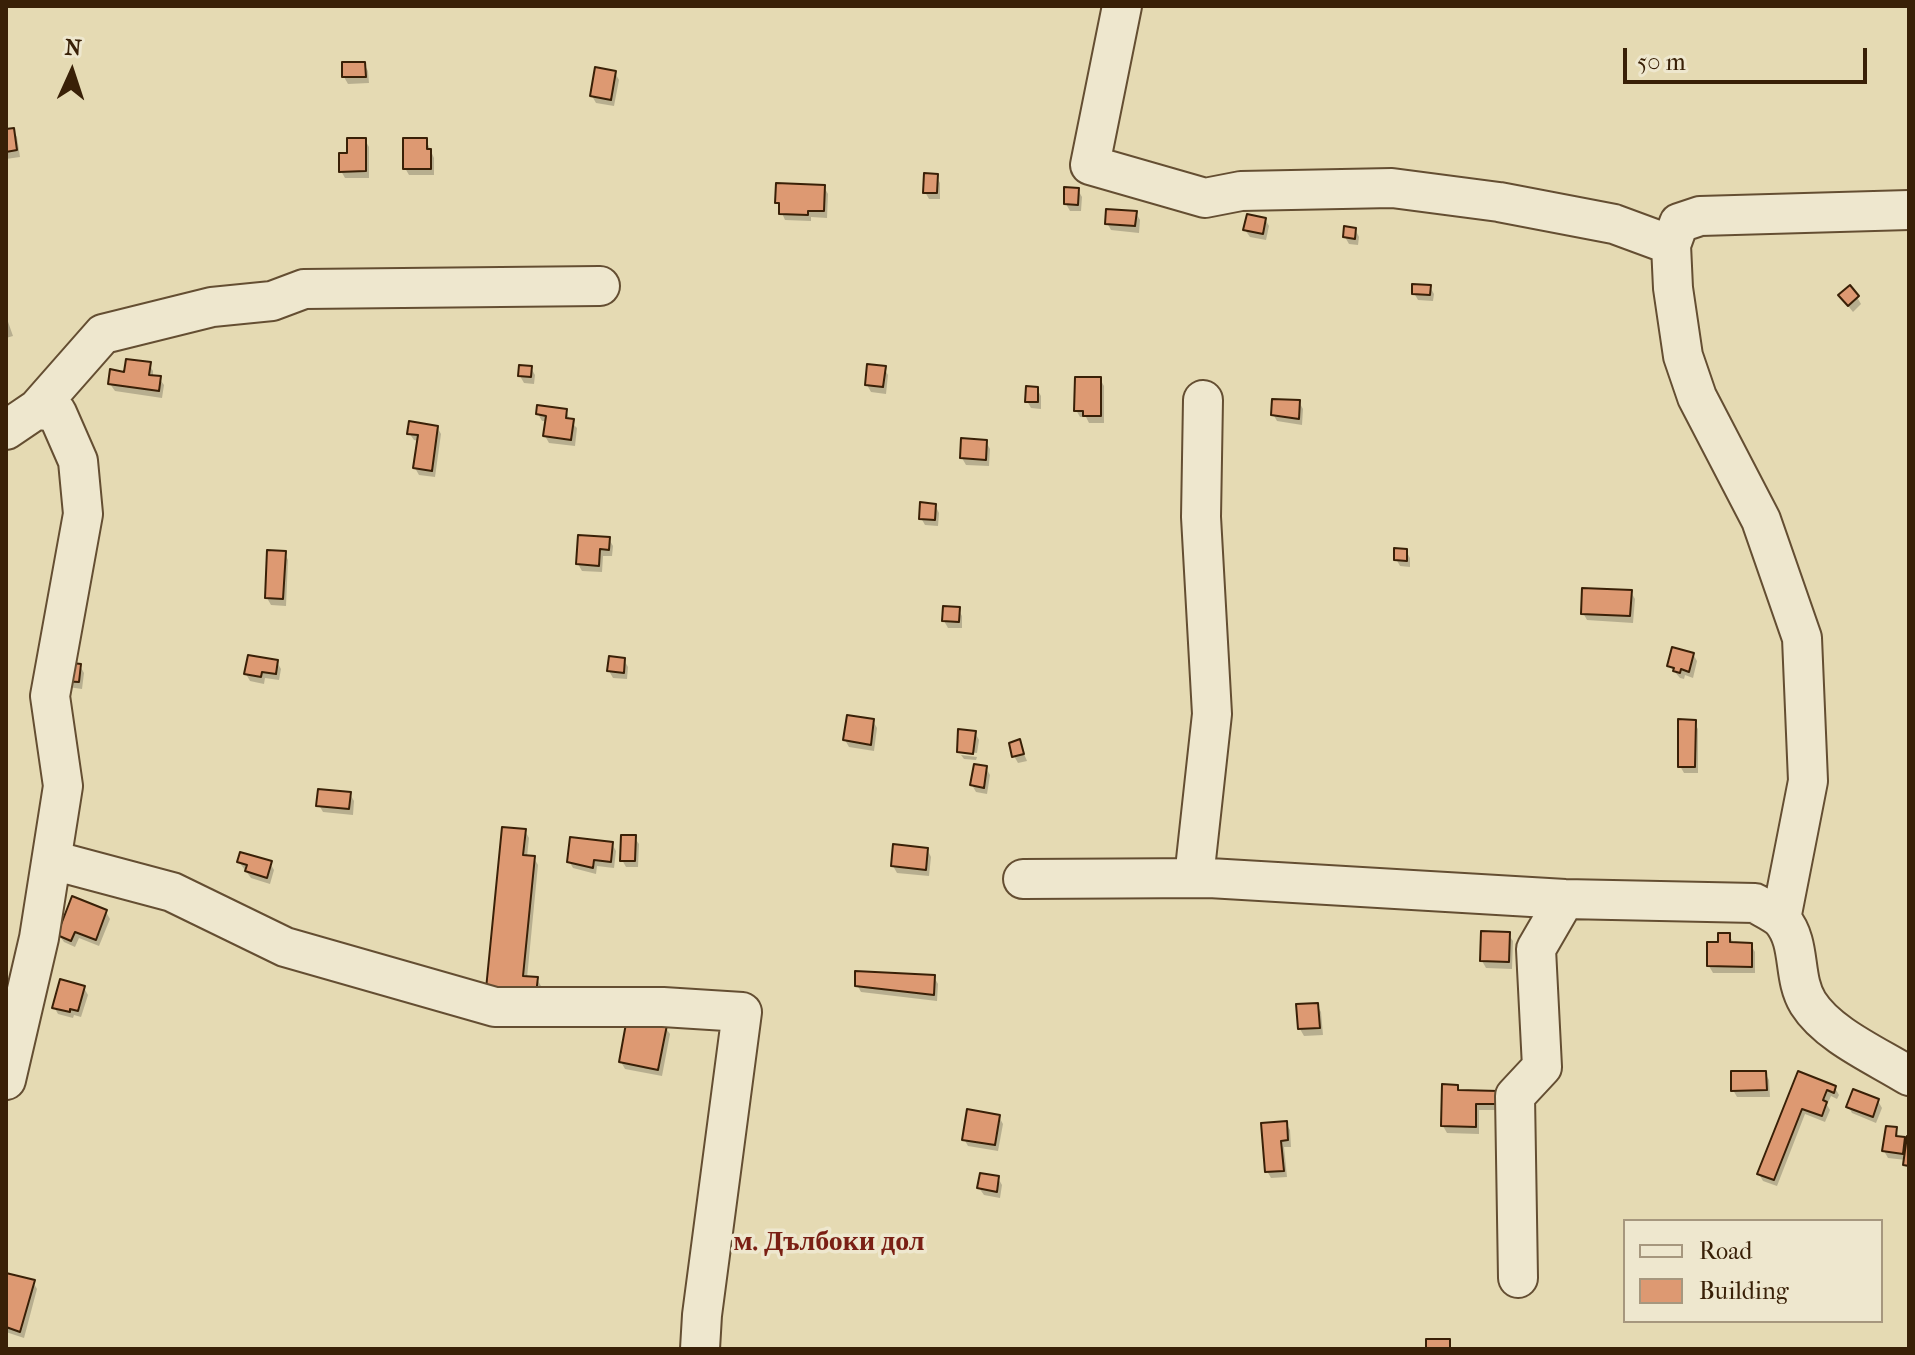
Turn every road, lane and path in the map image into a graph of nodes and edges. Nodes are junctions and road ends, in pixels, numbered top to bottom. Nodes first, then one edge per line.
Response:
1 (1122, 6) edge
2 (1909, 210) edge
3 (1671, 245) junction
4 (600, 286) dead end
5 (1203, 400) dead end
6 (37, 409) junction
7 (6, 430) edge
8 (52, 860) junction
9 (1194, 878) junction
10 (1023, 879) dead end
11 (1565, 899) junction
12 (1781, 919) junction
13 (1909, 1076) edge
14 (6, 1080) edge
15 (1518, 1278) dead end
16 (700, 1349) edge

1 - 3 street
2 - 3 street
3 - 12 street
4 - 6 street
5 - 9 street
6 - 7 street
6 - 8 street
8 - 14 street
8 - 16 street
9 - 10 street
9 - 11 street
11 - 12 street
11 - 15 street
12 - 13 street

